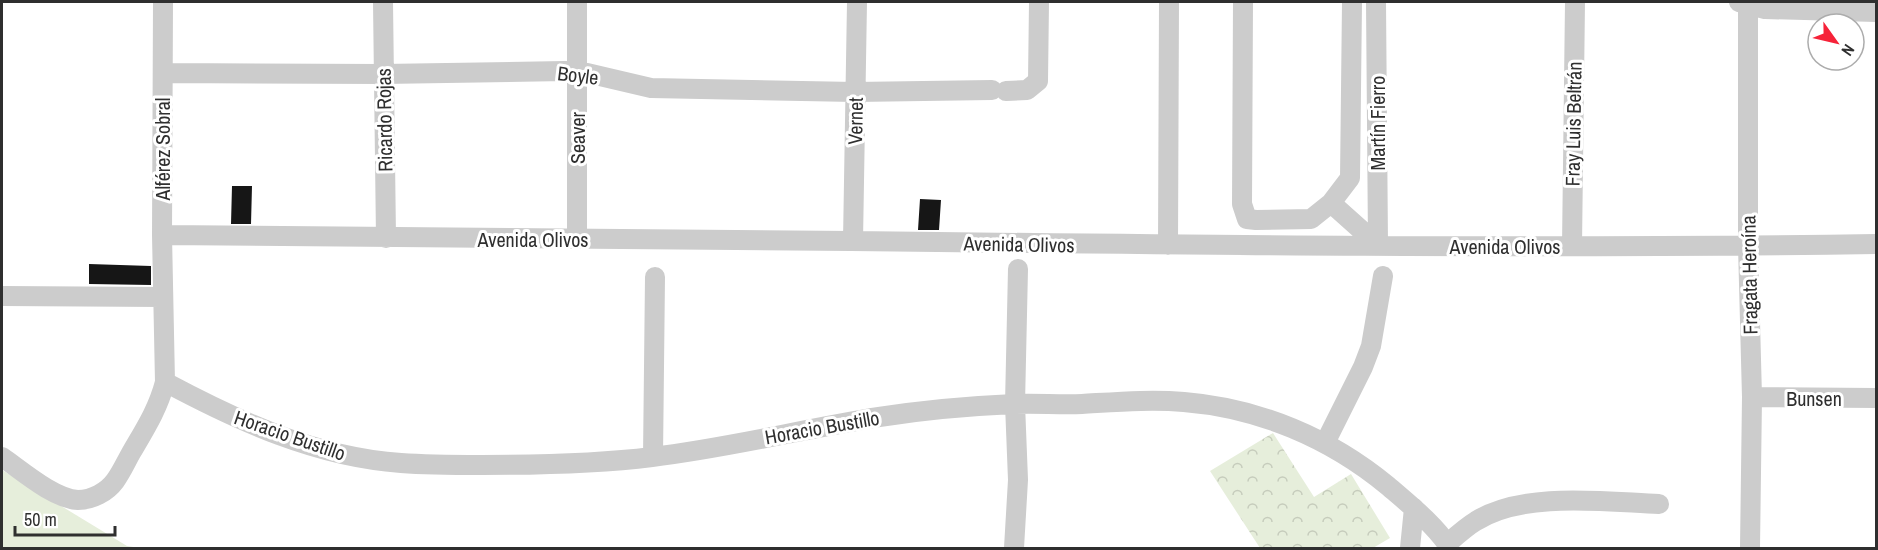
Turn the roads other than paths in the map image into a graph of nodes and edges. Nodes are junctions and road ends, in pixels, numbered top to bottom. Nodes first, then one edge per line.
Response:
1 (163, 2) edge
2 (383, 2) edge
3 (578, 2) edge
4 (857, 2) edge
5 (1039, 2) edge
6 (1169, 2) edge
7 (1183, 2) edge
8 (1243, 2) edge
9 (1352, 2) edge
10 (1376, 2) edge
11 (1575, 2) edge
12 (1745, 2) edge
13 (1876, 12) edge
14 (1175, 70) junction
15 (577, 72) junction
16 (163, 73) junction
17 (383, 74) junction
18 (855, 92) junction
19 (1331, 203) junction
20 (162, 235) junction
21 (386, 238) junction
22 (578, 239) junction
23 (853, 241) junction
24 (1174, 244) junction
25 (1876, 244) edge
26 (1378, 245) junction
27 (1572, 246) junction
28 (1748, 246) junction
29 (1018, 269) dead end
30 (1383, 276) dead end
31 (655, 277) dead end
32 (2, 296) edge
33 (163, 297) junction
34 (165, 382) junction
35 (1752, 397) junction
36 (1876, 398) edge
37 (1016, 404) junction
38 (1325, 443) junction
39 (2, 457) edge
40 (653, 457) junction
41 (1659, 504) dead end
42 (1414, 508) junction
43 (1448, 546) edge
44 (1014, 549) edge
45 (1410, 549) edge
46 (1750, 549) edge

1 - 16 street, Alférez Sobral
2 - 17 street, Ricardo Rojas
3 - 15 street, Seaver
4 - 18 street, Vernet
5 - 18 street, Boyle
6 - 14 street
7 - 14 street
8 - 19 street
9 - 19 street
10 - 26 street, Martín Fierro
11 - 27 street, Fray Luis Beltrán
12 - 13 street
12 - 28 street, Fragata Heroína
14 - 24 street
15 - 17 street, Boyle
15 - 18 street, Boyle
15 - 22 street, Seaver
16 - 17 street, Boyle
16 - 20 street, Alférez Sobral
17 - 21 street, Ricardo Rojas
18 - 23 street, Vernet
19 - 26 street
20 - 21 street, Avenida Olivos
20 - 33 street, Alférez Sobral
21 - 22 street, Avenida Olivos
22 - 23 street, Avenida Olivos
23 - 24 street, Avenida Olivos
24 - 26 street, Avenida Olivos
25 - 28 street, Avenida Olivos
26 - 27 street, Avenida Olivos
27 - 28 street, Avenida Olivos
28 - 35 street, Fragata Heroína
29 - 37 street
30 - 38 street
31 - 40 street
32 - 33 street
33 - 34 street, Alférez Sobral
34 - 39 street, Alférez Sobral
34 - 40 street, Horacio Bustillo
35 - 36 street, Bunsen
35 - 46 street, Fragata Heroína
37 - 38 street, Horacio Bustillo
37 - 40 street, Horacio Bustillo
37 - 44 street
38 - 42 street, Horacio Bustillo
41 - 43 street
42 - 43 street, Horacio Bustillo
42 - 45 street

